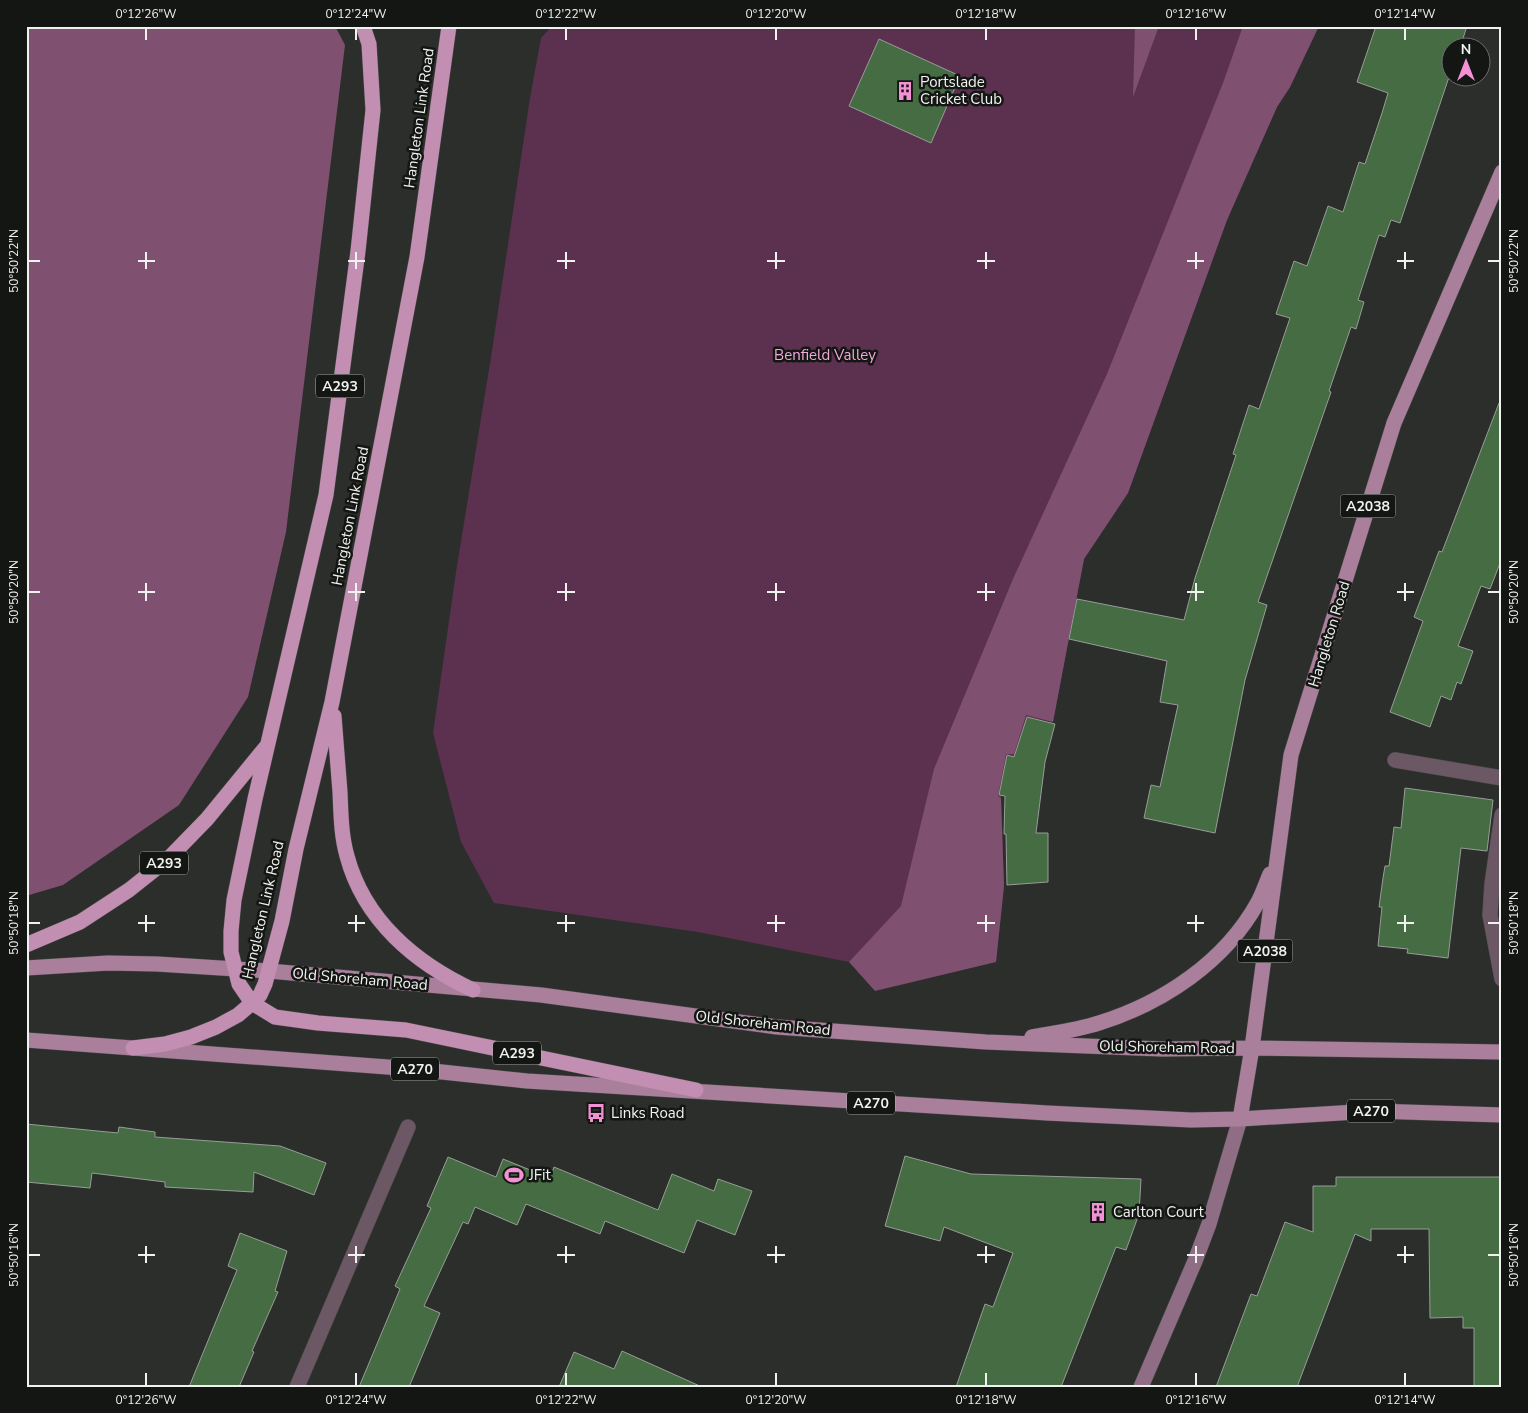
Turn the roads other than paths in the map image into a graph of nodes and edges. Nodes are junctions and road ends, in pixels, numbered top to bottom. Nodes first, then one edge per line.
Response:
1 (363, 26) edge
2 (449, 26) edge
3 (1502, 172) edge
4 (332, 702) junction
5 (270, 742) junction
6 (1394, 760) dead end
7 (1502, 778) edge
8 (1502, 815) edge
9 (1278, 854) junction
10 (26, 945) edge
11 (26, 968) edge
12 (234, 968) junction
13 (269, 971) junction
14 (1502, 979) edge
15 (473, 990) junction
16 (252, 1003) junction
17 (26, 1040) edge
18 (986, 1042) junction
19 (133, 1048) junction
20 (1252, 1048) junction
21 (1502, 1052) edge
22 (696, 1090) junction
23 (1502, 1115) edge
24 (1240, 1118) junction
25 (408, 1128) dead end
26 (297, 1387) edge
27 (1141, 1387) edge

1 - 5 highway, Hangleton Link Road / A293
2 - 4 highway, Hangleton Link Road
3 - 9 main road, Hangleton Road / A2038
4 - 13 highway, Hangleton Link Road
4 - 15 highway
5 - 10 highway, A293
5 - 12 highway, Hangleton Link Road / A293
6 - 7 street
8 - 14 street
9 - 18 main road
9 - 20 main road, Hangleton Road / A2038
11 - 12 main road, Old Shoreham Road
12 - 13 main road, Old Shoreham Road
12 - 16 highway, Hangleton Link Road / A293
13 - 15 main road, Old Shoreham Road
13 - 16 highway, Hangleton Link Road
15 - 18 main road, Old Shoreham Road
16 - 19 highway, Hangleton Link Road
16 - 22 highway, Hangleton Link Road / A293
17 - 19 main road, A270
18 - 20 main road, Old Shoreham Road
19 - 22 main road, A270
20 - 21 main road, Old Shoreham Road
20 - 24 main road, Hangleton Road / A2038
22 - 24 main road, A270
23 - 24 main road, A270
24 - 27 main road
25 - 26 street

